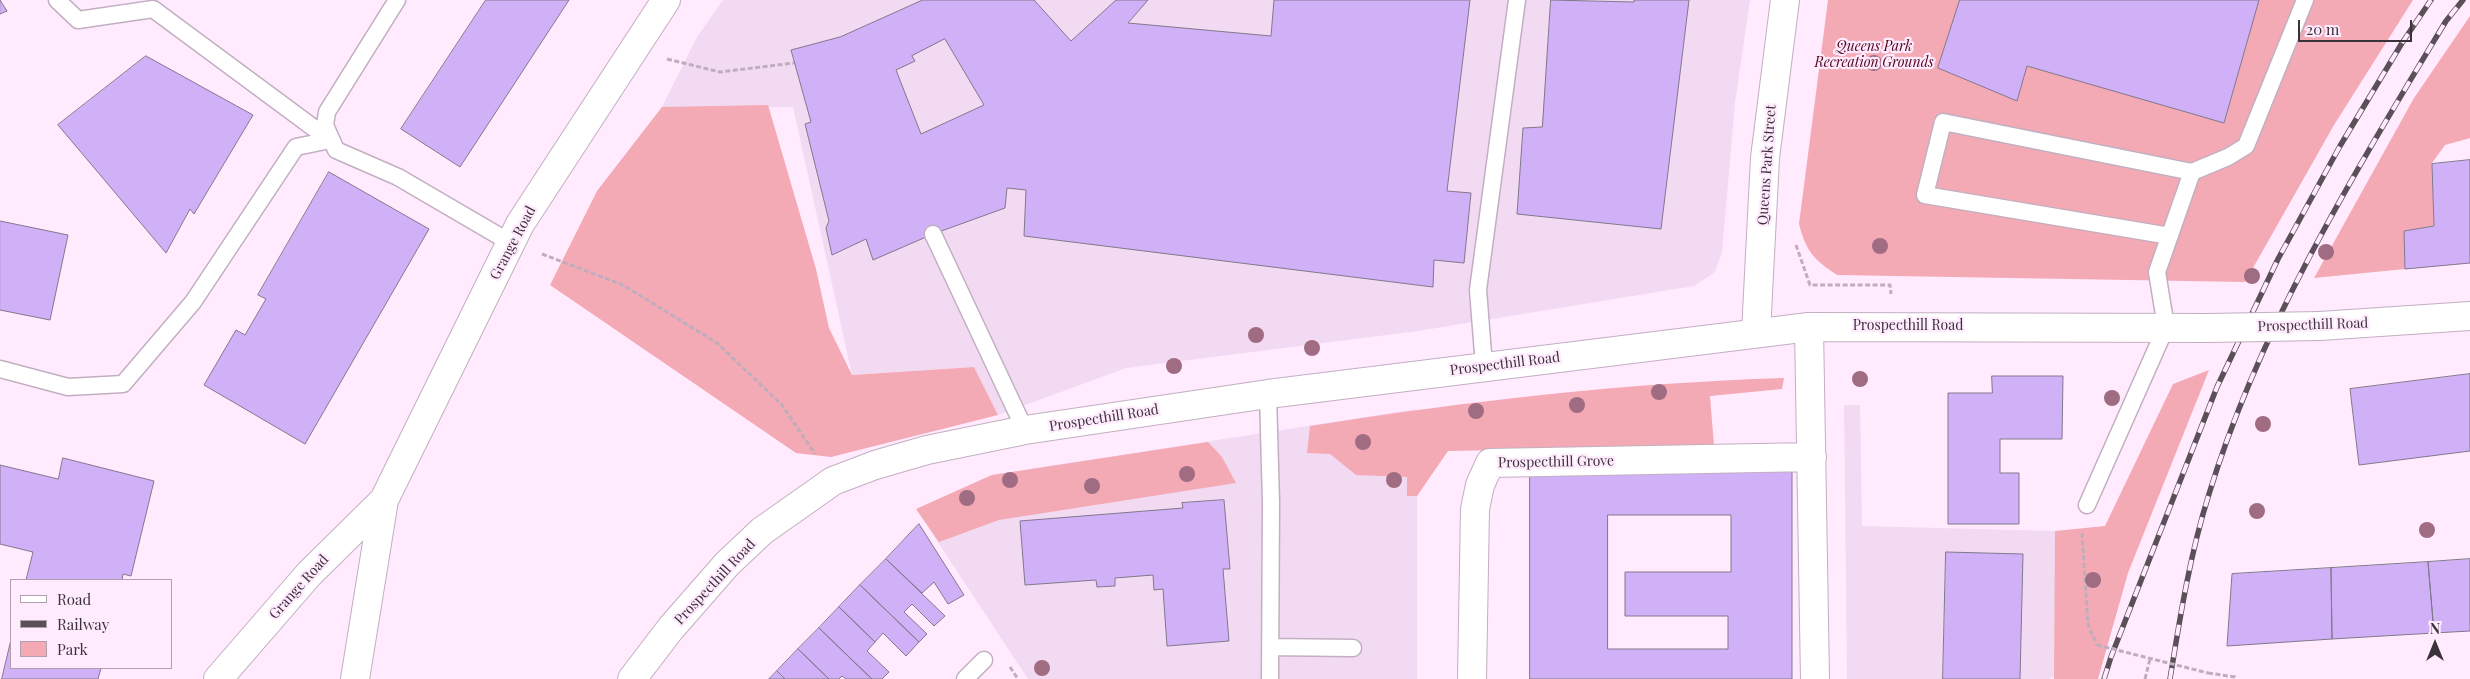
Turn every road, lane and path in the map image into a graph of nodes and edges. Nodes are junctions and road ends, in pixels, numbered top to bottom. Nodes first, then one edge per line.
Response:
1 (58, 0) edge
2 (397, 0) edge
3 (666, 0) edge
4 (1517, 0) edge
5 (1785, 0) edge
6 (2304, 0) edge
7 (157, 4) edge
8 (633, 51) junction
9 (794, 63) dead end
10 (330, 140) junction
11 (2192, 172) junction
12 (933, 234) dead end
13 (2170, 236) junction
14 (1793, 239) dead end
15 (511, 243) junction
16 (2470, 316) edge
17 (1892, 325) junction
18 (1809, 326) junction
19 (2166, 327) junction
20 (1756, 332) junction
21 (1484, 366) junction
22 (0, 369) edge
23 (1268, 394) junction
24 (1025, 430) junction
25 (1812, 456) junction
26 (833, 481) junction
27 (384, 500) junction
28 (2087, 505) joint
29 (1270, 647) junction
30 (1353, 648) dead end
31 (2150, 659) junction
32 (984, 660) dead end
33 (218, 679) edge
34 (355, 679) edge
35 (632, 679) edge
36 (965, 679) edge
37 (1270, 679) edge
38 (1472, 679) edge
39 (1815, 679) edge
40 (2145, 679) edge
41 (2236, 679) edge

1 - 7 lane
2 - 10 lane
3 - 8 street, Grange Road
4 - 21 lane
5 - 20 street, Queens Park Street
6 - 11 lane
7 - 10 lane
8 - 9 path
8 - 15 street, Grange Road
10 - 15 lane
10 - 22 lane
11 - 13 lane
11 - 13 lane
12 - 24 lane
13 - 19 lane
14 - 17 path
15 - 26 path
15 - 27 street, Grange Road
16 - 19 street, Prospecthill Road, bridge
17 - 18 street, Prospecthill Road
17 - 19 street, Prospecthill Road
18 - 20 street, Prospecthill Road
18 - 25 street
19 - 28 lane
20 - 21 street, Prospecthill Road
21 - 23 street, Prospecthill Road
23 - 24 street, Prospecthill Road
23 - 29 lane
24 - 26 street, Prospecthill Road
25 - 38 street, Prospecthill Grove
25 - 39 street
26 - 35 street, Prospecthill Road
27 - 33 street, Grange Road
27 - 34 street, Grange Road
28 - 31 path, bridge
29 - 30 lane
29 - 37 lane
31 - 40 path
31 - 41 path, bridge
32 - 36 lane

